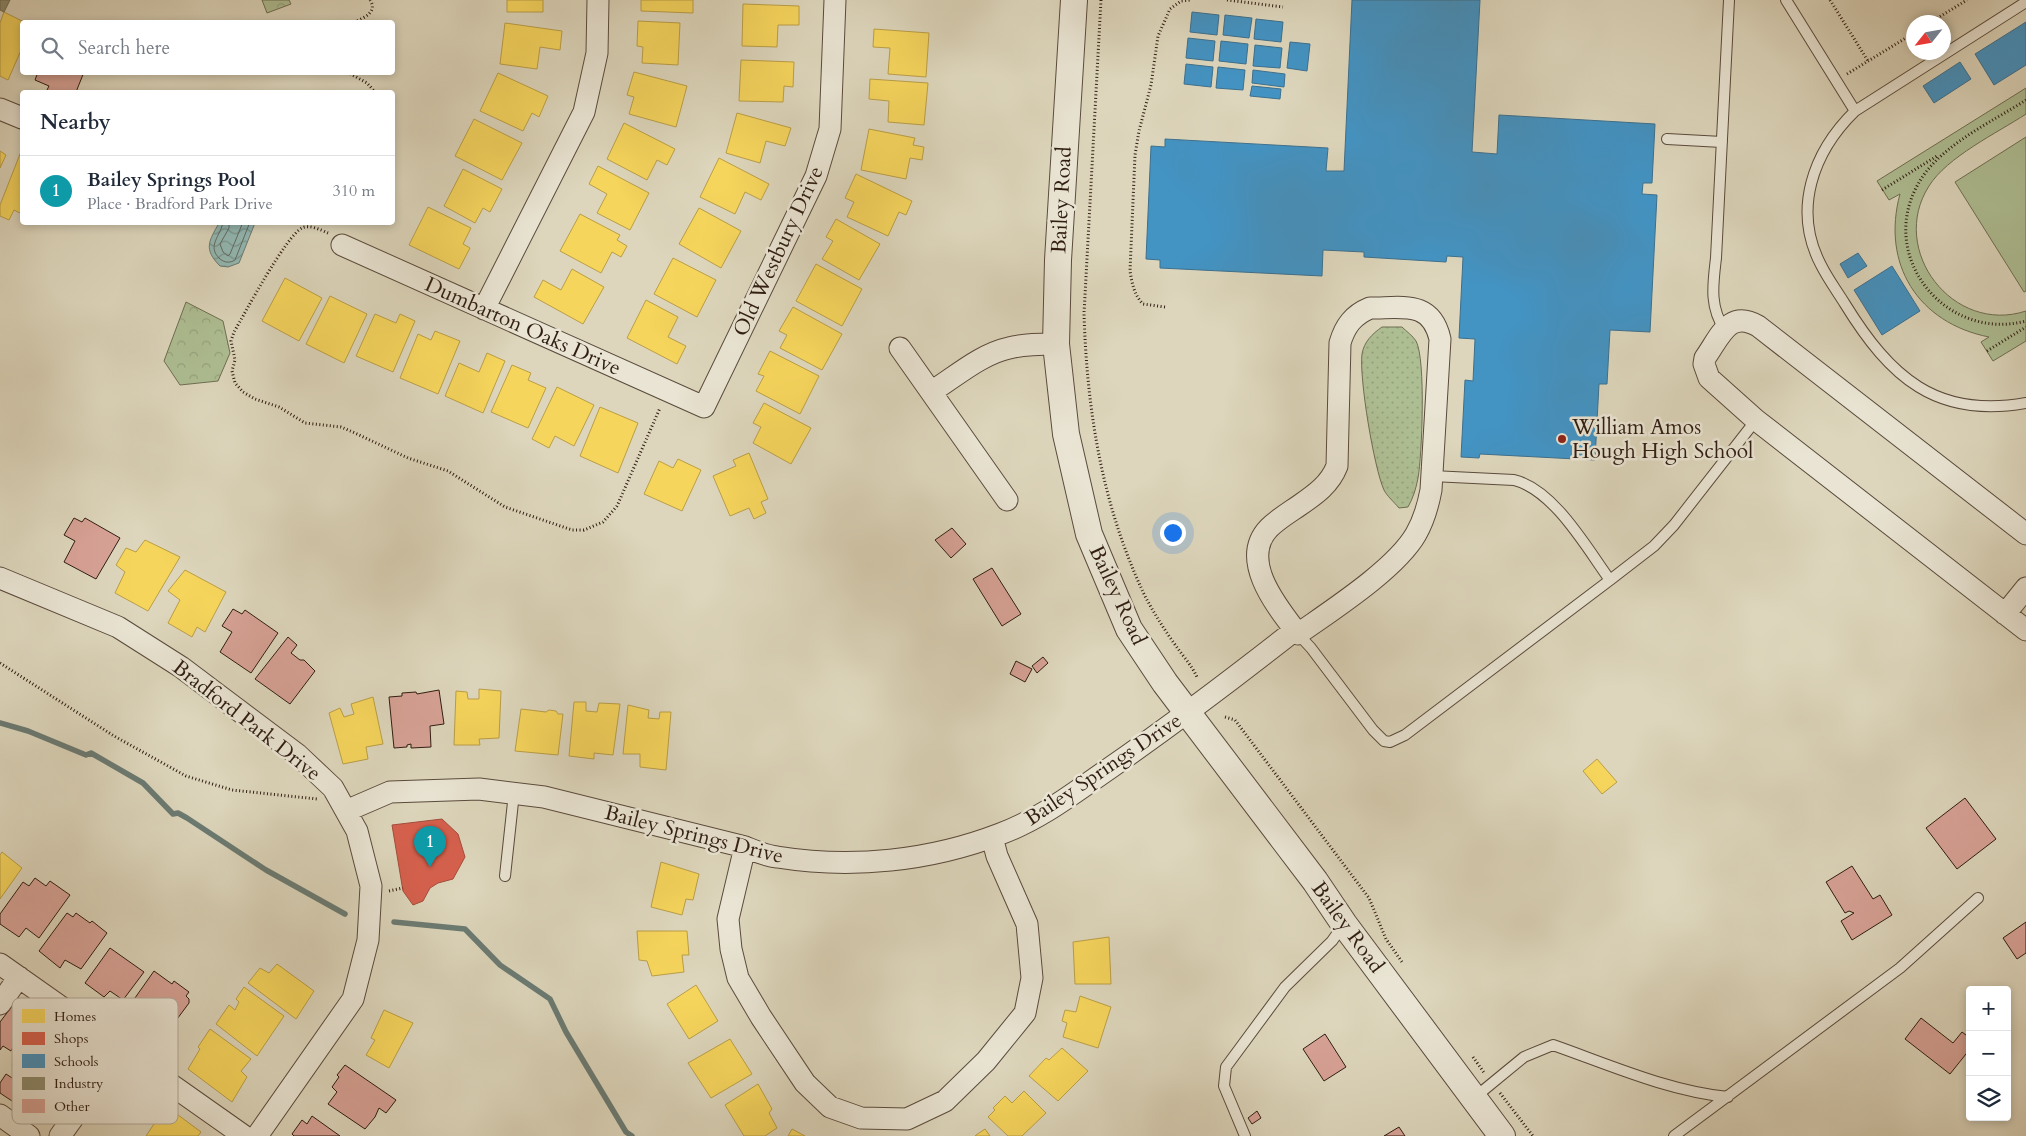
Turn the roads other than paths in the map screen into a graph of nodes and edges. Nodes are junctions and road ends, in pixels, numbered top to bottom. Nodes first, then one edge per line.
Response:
1 (598, 0) edge
2 (835, 0) edge
3 (1074, 0) edge
4 (1729, 0) edge
5 (1786, 0) edge
6 (2026, 2) edge
7 (0, 109) edge
8 (1855, 111) junction
9 (20, 117) edge
10 (1667, 139) dead end
11 (1722, 142) junction
12 (339, 240) road end
13 (484, 309) junction
14 (1725, 330) junction
15 (1056, 344) junction
16 (900, 348) dead end
17 (931, 392) junction
18 (2026, 403) edge
19 (704, 407) joint
20 (1756, 420) junction
21 (1432, 476) junction
22 (1007, 500) dead end
23 (2026, 534) edge
24 (0, 578) edge
25 (1610, 580) junction
26 (2026, 588) edge
27 (2006, 614) junction
28 (2026, 630) edge
29 (1297, 632) junction
30 (1189, 712) junction
31 (514, 793) junction
32 (346, 811) junction
33 (992, 837) junction
34 (744, 847) junction
35 (505, 876) dead end
36 (1978, 898) dead end
37 (1344, 924) junction
38 (0, 964) edge
39 (19, 977) junction
40 (49, 998) edge
41 (0, 1004) edge
42 (178, 1089) edge
43 (1483, 1091) junction
44 (1728, 1097) junction
45 (0, 1115) edge
46 (12, 1124) edge
47 (12, 1124) edge
48 (69, 1124) edge
49 (29, 1136) edge
50 (60, 1136) edge
51 (244, 1136) edge
52 (257, 1136) edge
53 (1245, 1136) edge
54 (1501, 1136) edge
55 (1674, 1136) edge

1 - 13 street
2 - 19 street, Old Westbury Drive
3 - 15 street, Bailey Road
4 - 11 lane
5 - 8 lane
6 - 8 lane
7 - 9 street
8 - 18 lane
10 - 11 lane
11 - 14 lane
12 - 13 street, Dumbarton Oaks Drive
13 - 19 street, Dumbarton Oaks Drive
14 - 20 street
14 - 23 street
15 - 17 street
15 - 30 street, Bailey Road
16 - 17 street
17 - 22 street
20 - 25 lane
20 - 27 street
21 - 25 lane
21 - 29 street, Bailey Springs Drive
21 - 29 street, Bailey Springs Drive
24 - 32 street, Bradford Park Drive
25 - 29 lane
26 - 27 street
27 - 28 street
29 - 30 street, Bailey Springs Drive
30 - 33 street, Bailey Springs Drive
30 - 37 street, Bailey Road
31 - 32 street, Bailey Springs Drive
31 - 34 street, Bailey Springs Drive
31 - 35 lane
32 - 52 street, Bradford Park Drive
33 - 34 street, Bailey Springs Drive
33 - 34 street
36 - 44 lane
37 - 43 street, Bailey Road
37 - 53 lane
38 - 39 street
39 - 40 street
39 - 41 street
42 - 51 street
43 - 44 lane
43 - 54 street, Bailey Road
44 - 55 lane
45 - 47 street
46 - 49 street
48 - 50 street

